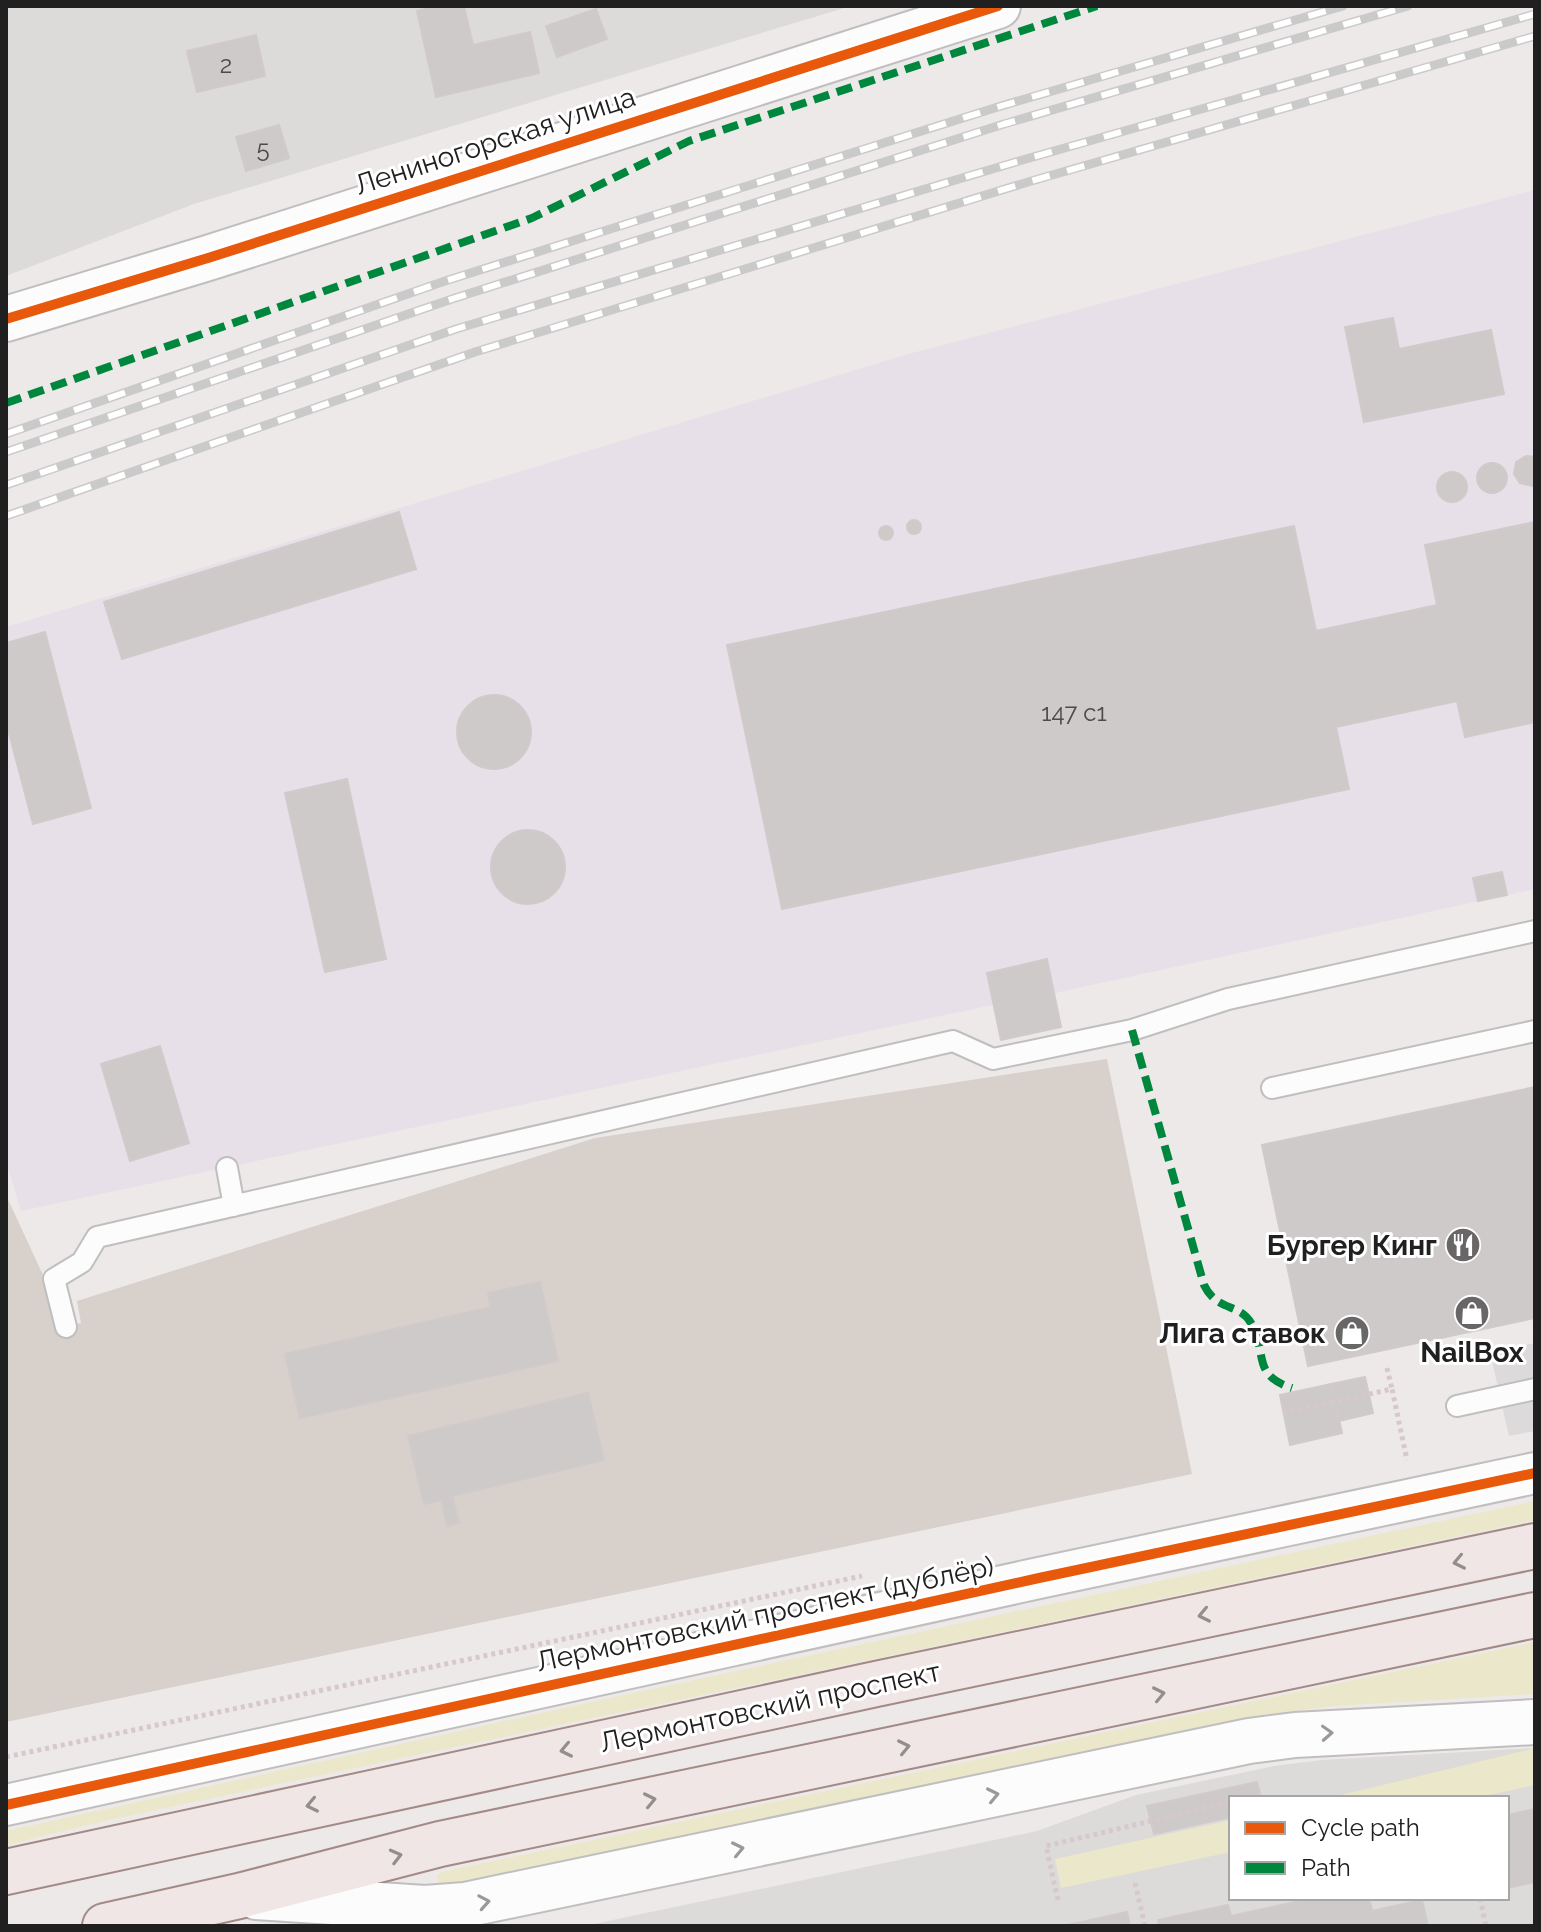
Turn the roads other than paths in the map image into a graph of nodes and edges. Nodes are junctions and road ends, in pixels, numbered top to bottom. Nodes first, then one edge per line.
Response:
1 (998, 6) edge
2 (6, 319) edge
3 (1535, 931) edge
4 (1535, 1031) edge
5 (1272, 1088) dead end
6 (227, 1168) dead end
7 (234, 1206) junction
8 (66, 1327) dead end
9 (1535, 1389) edge
10 (1457, 1406) dead end
11 (1535, 1473) edge
12 (1535, 1546) edge
13 (1535, 1615) edge
14 (1535, 1722) edge
15 (6, 1805) edge
16 (6, 1872) edge
17 (239, 1896) junction
18 (105, 1926) edge

1 - 2 street, Лениногорская улица
3 - 7 lane
4 - 5 lane
6 - 7 lane
7 - 8 lane
9 - 10 lane
11 - 15 street, Лермонтовский проспект (дублёр)
12 -> 16 main road, Лермонтовский проспект
17 -> 13 main road
17 -> 14 street
17 - 18 main road

